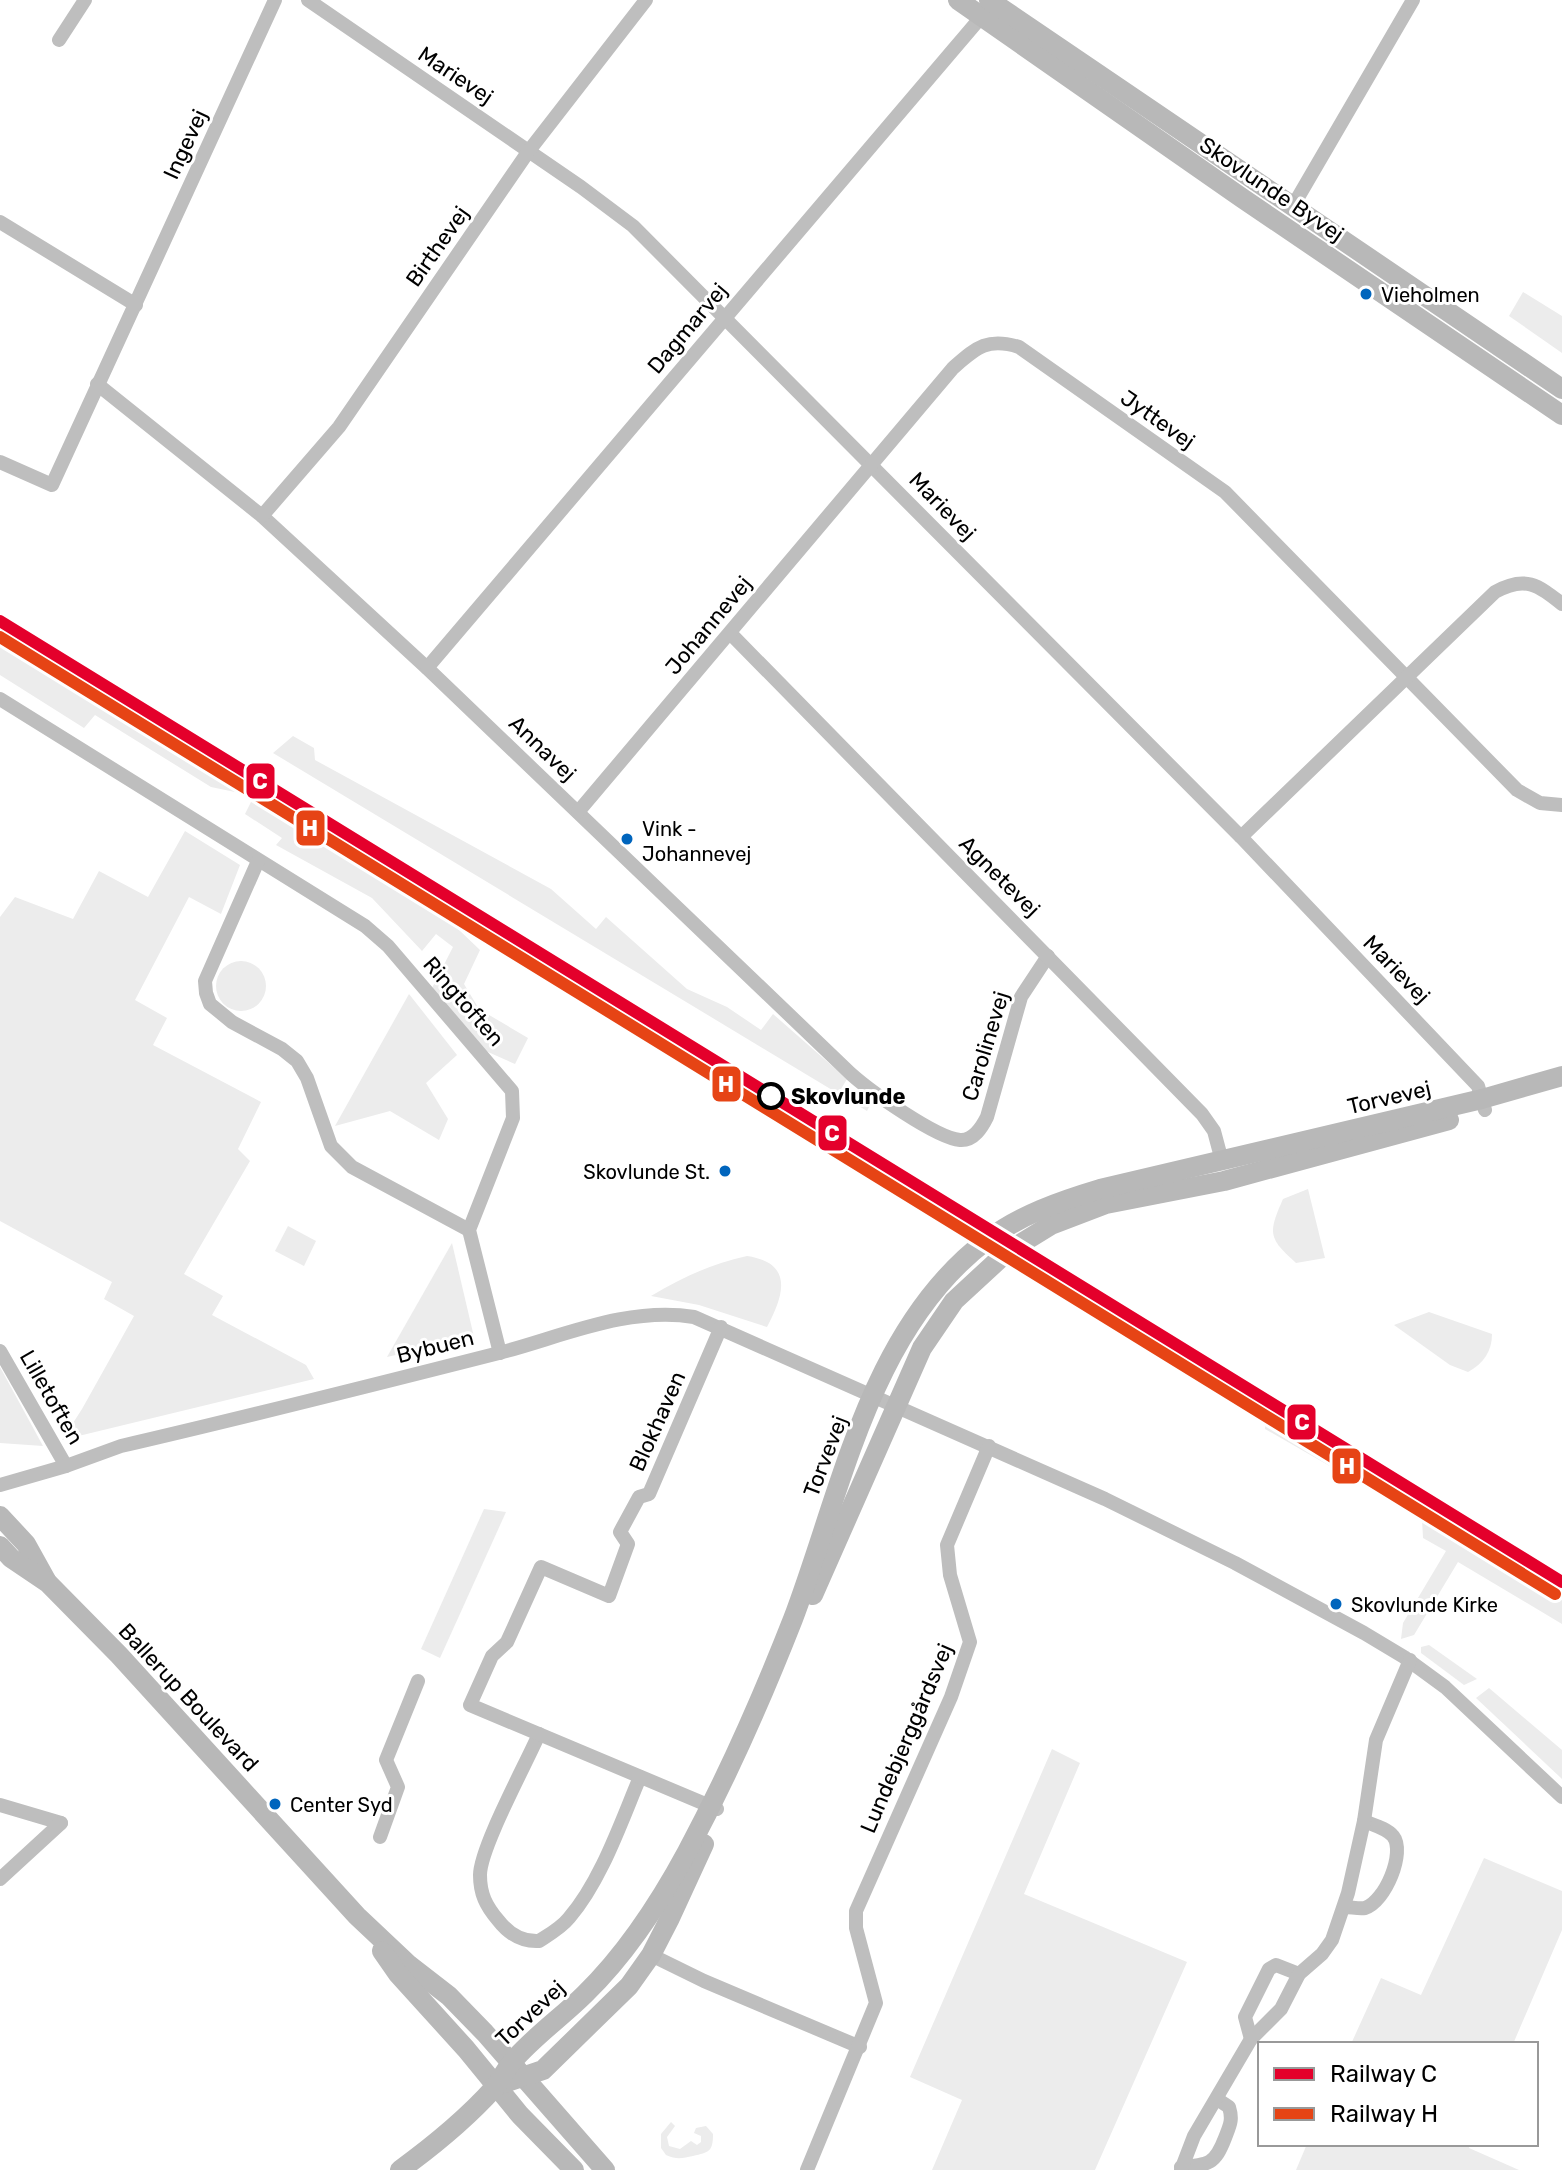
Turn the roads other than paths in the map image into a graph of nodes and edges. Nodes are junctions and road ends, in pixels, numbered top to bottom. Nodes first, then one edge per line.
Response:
1 (85, 0) edge
2 (275, 0) edge
3 (308, 0) edge
4 (646, 0) edge
5 (958, 0) edge
6 (1413, 0) edge
7 (986, 8) edge
8 (59, 40) dead end
9 (528, 152) junction
10 (1293, 206) junction
11 (0, 222) edge
12 (136, 305) junction
13 (725, 317) junction
14 (97, 384) junction
15 (1562, 389) edge
16 (1562, 415) edge
17 (0, 462) edge
18 (873, 466) junction
19 (262, 516) junction
20 (1562, 604) edge
21 (730, 633) junction
22 (427, 668) junction
23 (1407, 678) junction
24 (0, 699) edge
25 (1562, 805) edge
26 (578, 812) junction
27 (1241, 837) junction
28 (258, 861) junction
29 (1048, 956) junction
30 (1562, 1076) edge
31 (1562, 1088) edge
32 (1484, 1104) junction
33 (959, 1140) joint
34 (1222, 1161) junction
35 (469, 1230) junction
36 (721, 1327) junction
37 (0, 1351) edge
38 (500, 1353) junction
39 (873, 1398) junction
40 (894, 1408) junction
41 (989, 1446) junction
42 (66, 1466) junction
43 (0, 1485) edge
44 (0, 1516) edge
45 (0, 1546) edge
46 (48, 1583) junction
47 (1410, 1660) junction
48 (418, 1681) dead end
49 (539, 1734) junction
50 (640, 1777) junction
51 (1562, 1797) edge
52 (0, 1805) edge
53 (714, 1808) junction
54 (1364, 1821) junction
55 (380, 1837) dead end
56 (0, 1879) edge
57 (1345, 1907) junction
58 (357, 1916) junction
59 (651, 1955) junction
60 (1299, 1974) junction
61 (1251, 2039) junction
62 (860, 2047) junction
63 (518, 2069) junction
64 (495, 2086) junction
65 (1217, 2099) junction
66 (1181, 2168) edge
67 (400, 2170) edge
68 (574, 2170) edge
69 (605, 2170) edge
70 (807, 2170) edge

1 - 8 street
2 - 12 street, Ingevej
3 - 9 street, Marievej
4 - 9 street, Birthevej
5 - 7 street, Skovlunde Byvej
6 - 10 street
7 - 10 street, Skovlunde Byvej
7 - 13 street, Dagmarvej
7 - 16 street, Skovlunde Byvej
9 - 13 street, Marievej
9 - 19 street, Birthevej
10 - 15 street, Skovlunde Byvej
11 - 12 street
12 - 14 street, Ingevej
13 - 18 street, Marievej
13 - 22 street, Dagmarvej
14 - 17 street, Ingevej
14 - 19 street, Annavej
18 - 21 street, Johannevej
18 - 23 street, Jyttevej
18 - 27 street, Marievej
19 - 22 street, Annavej
20 - 23 street
21 - 26 street, Johannevej
21 - 29 street, Agnetevej
22 - 26 street, Annavej
23 - 25 street, Jyttevej
23 - 27 street
24 - 28 street, Ringtoften
26 - 33 street, Annavej
27 - 32 street, Marievej
28 - 35 street, Ringtoften
28 - 35 street
29 - 33 street, Carolinevej
29 - 34 street, Agnetevej
30 - 32 street, Torvevej
31 - 32 street, Torvevej
32 - 34 street, Torvevej
32 - 40 street, Torvevej
34 - 39 street, Torvevej
35 - 38 street
36 - 38 street, Bybuen
36 - 39 street, Bybuen
36 - 49 street, Blokhaven
37 - 42 street, Lilletoften
38 - 42 street, Bybuen
39 - 40 street
39 - 53 street, Torvevej
40 - 41 street
40 - 53 street, Torvevej
41 - 47 street
41 - 62 street, Lundebjerggårdsvej
42 - 43 street, Bybuen
44 - 46 street, Ballerup Boulevard
45 - 46 street, Ballerup Boulevard
46 - 58 street, Ballerup Boulevard
47 - 51 street
47 - 54 street
48 - 55 street
49 - 50 street, Blokhaven
49 - 50 street
50 - 53 street, Blokhaven
52 - 56 street
53 - 59 street, Torvevej
53 - 63 street, Torvevej
54 - 57 street
54 - 57 street
57 - 60 street
58 - 63 street, Ballerup Boulevard
58 - 64 street, Ballerup Boulevard
59 - 62 street
59 - 63 street, Torvevej
60 - 61 street
60 - 61 street
61 - 65 street
62 - 70 street, Lundebjerggårdsvej
63 - 64 street, Torvevej
63 - 69 street, Ballerup Boulevard
64 - 67 street, Torvevej
64 - 68 street, Ballerup Boulevard
65 - 66 street
65 - 66 street

